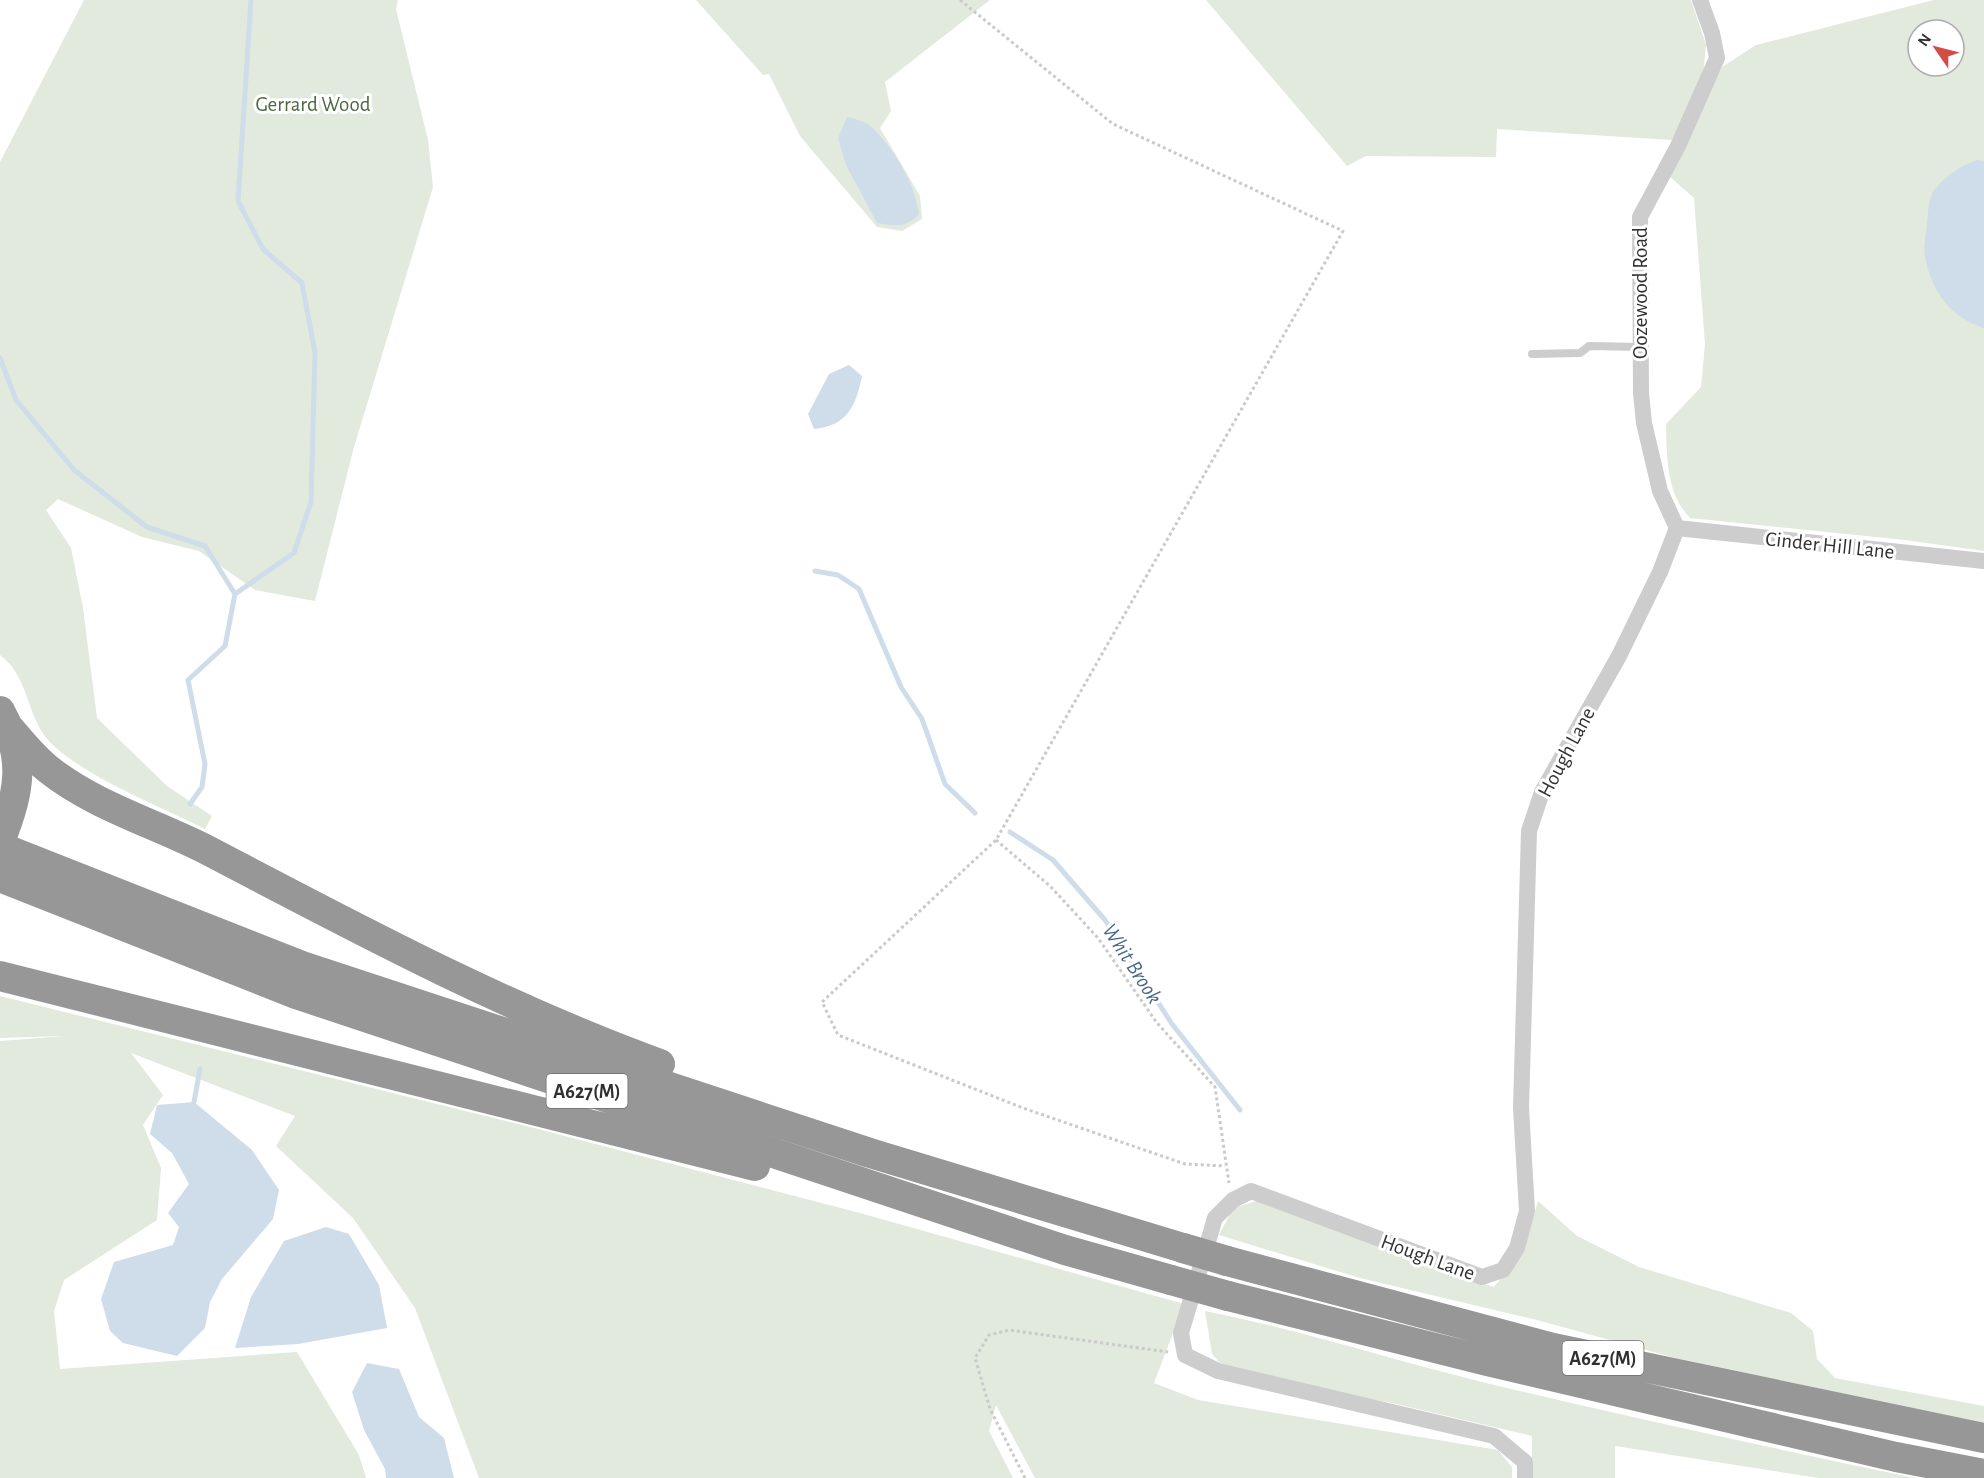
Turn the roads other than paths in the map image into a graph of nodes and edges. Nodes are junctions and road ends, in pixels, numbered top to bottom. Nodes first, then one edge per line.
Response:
1 (1700, 0) edge
2 (1641, 347) junction
3 (1532, 354) dead end
4 (1677, 528) junction
5 (1984, 561) edge
6 (5, 720) edge
7 (6, 860) edge
8 (0, 976) edge
9 (1007, 1196) junction
10 (1065, 1250) junction
11 (1984, 1437) edge
12 (1984, 1474) edge
13 (1525, 1478) edge

1 - 2 street, Oozewood Road
2 - 3 lane
2 - 4 street, Oozewood Road
4 - 5 street, Cinder Hill Lane
4 - 13 street, Hough Lane
6 - 7 highway, A627(M)
6 - 9 highway, A627(M)
7 - 9 highway, A627(M)
7 - 10 highway, A627(M)
8 - 10 highway, A627(M)
9 - 11 highway, A627(M), bridge
10 - 12 highway, A627(M), bridge

